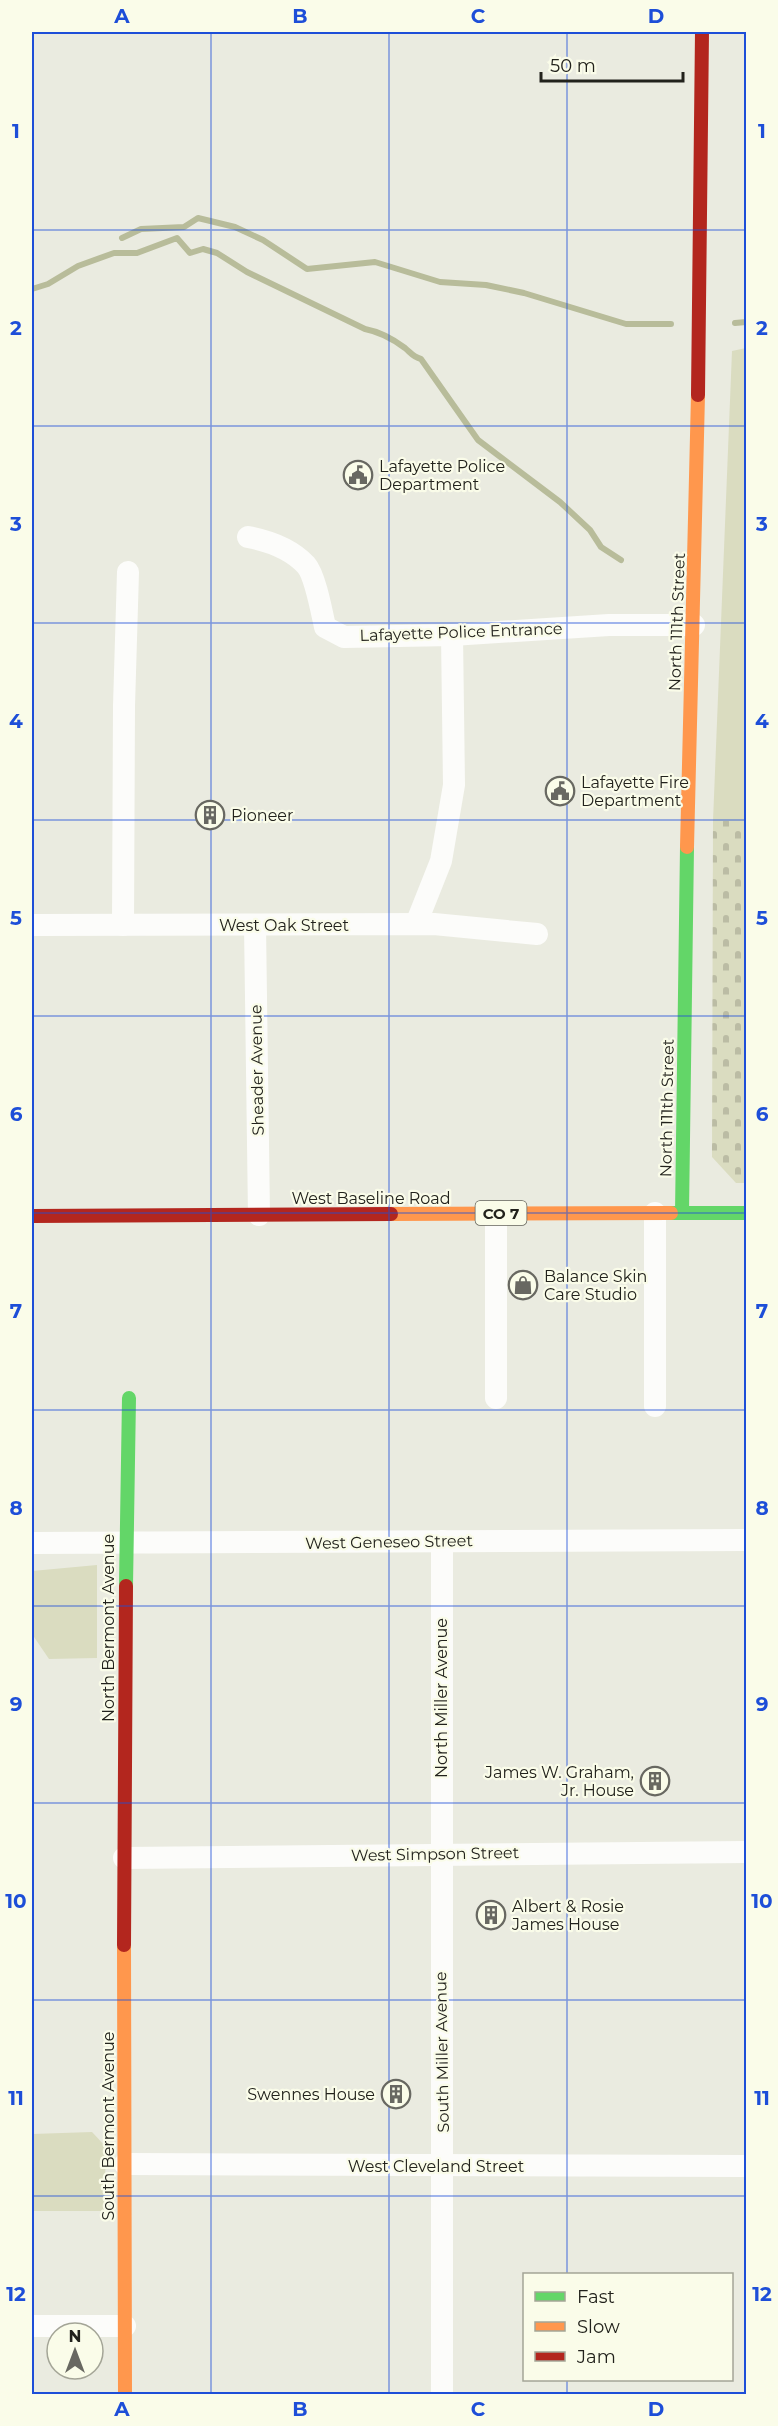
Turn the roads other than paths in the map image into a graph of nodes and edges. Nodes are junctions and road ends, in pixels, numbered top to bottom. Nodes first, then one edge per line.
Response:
1 (702, 32) edge
2 (248, 537) dead end
3 (128, 572) dead end
4 (694, 625) junction
5 (452, 634) junction
6 (416, 924) junction
7 (123, 925) junction
8 (255, 925) junction
9 (32, 926) edge
10 (537, 934) dead end
11 (655, 1213) junction
12 (682, 1213) junction
13 (747, 1213) edge
14 (496, 1214) junction
15 (259, 1215) junction
16 (32, 1216) edge
17 (129, 1398) dead end
18 (496, 1398) dead end
19 (656, 1406) dead end
20 (747, 1540) edge
21 (442, 1541) junction
22 (32, 1543) edge
23 (125, 1543) junction
24 (747, 1852) edge
25 (441, 1854) junction
26 (124, 1858) junction
27 (125, 2164) junction
28 (444, 2166) junction
29 (747, 2166) edge
30 (32, 2326) edge
31 (125, 2326) junction
32 (125, 2394) edge
33 (442, 2394) edge

1 - 4 street, North 111th Street
2 - 5 street, Lafayette Police Entrance
3 - 7 street
4 - 5 street, Lafayette Police Entrance
4 - 12 street, North 111th Street
5 - 6 street
6 - 8 street, West Oak Street
6 - 10 street, West Oak Street
7 - 8 street, West Oak Street
7 - 9 street, West Oak Street
8 - 15 street, Sheader Avenue
11 - 12 street, West Baseline Road / CO 7
11 - 14 street, West Baseline Road / CO 7
11 - 19 street
12 - 13 street, West Baseline Road / CO 7
14 - 15 street, West Baseline Road / CO 7
14 - 18 street
15 - 16 street, West Baseline Road / CO 7
17 - 23 street, North Bermont Avenue
20 - 21 street, West Geneseo Street
21 - 23 street, West Geneseo Street
21 - 25 street, North Miller Avenue
22 - 23 street, West Geneseo Street
23 - 26 street, North Bermont Avenue
24 - 25 street, West Simpson Street
25 - 26 street, West Simpson Street
25 - 28 street, South Miller Avenue
26 - 27 street, South Bermont Avenue
27 - 28 street, West Cleveland Street
27 - 31 street, South Bermont Avenue
28 - 29 street, West Cleveland Street
28 - 33 street, South Miller Avenue
30 - 31 street
31 - 32 street, South Bermont Avenue

